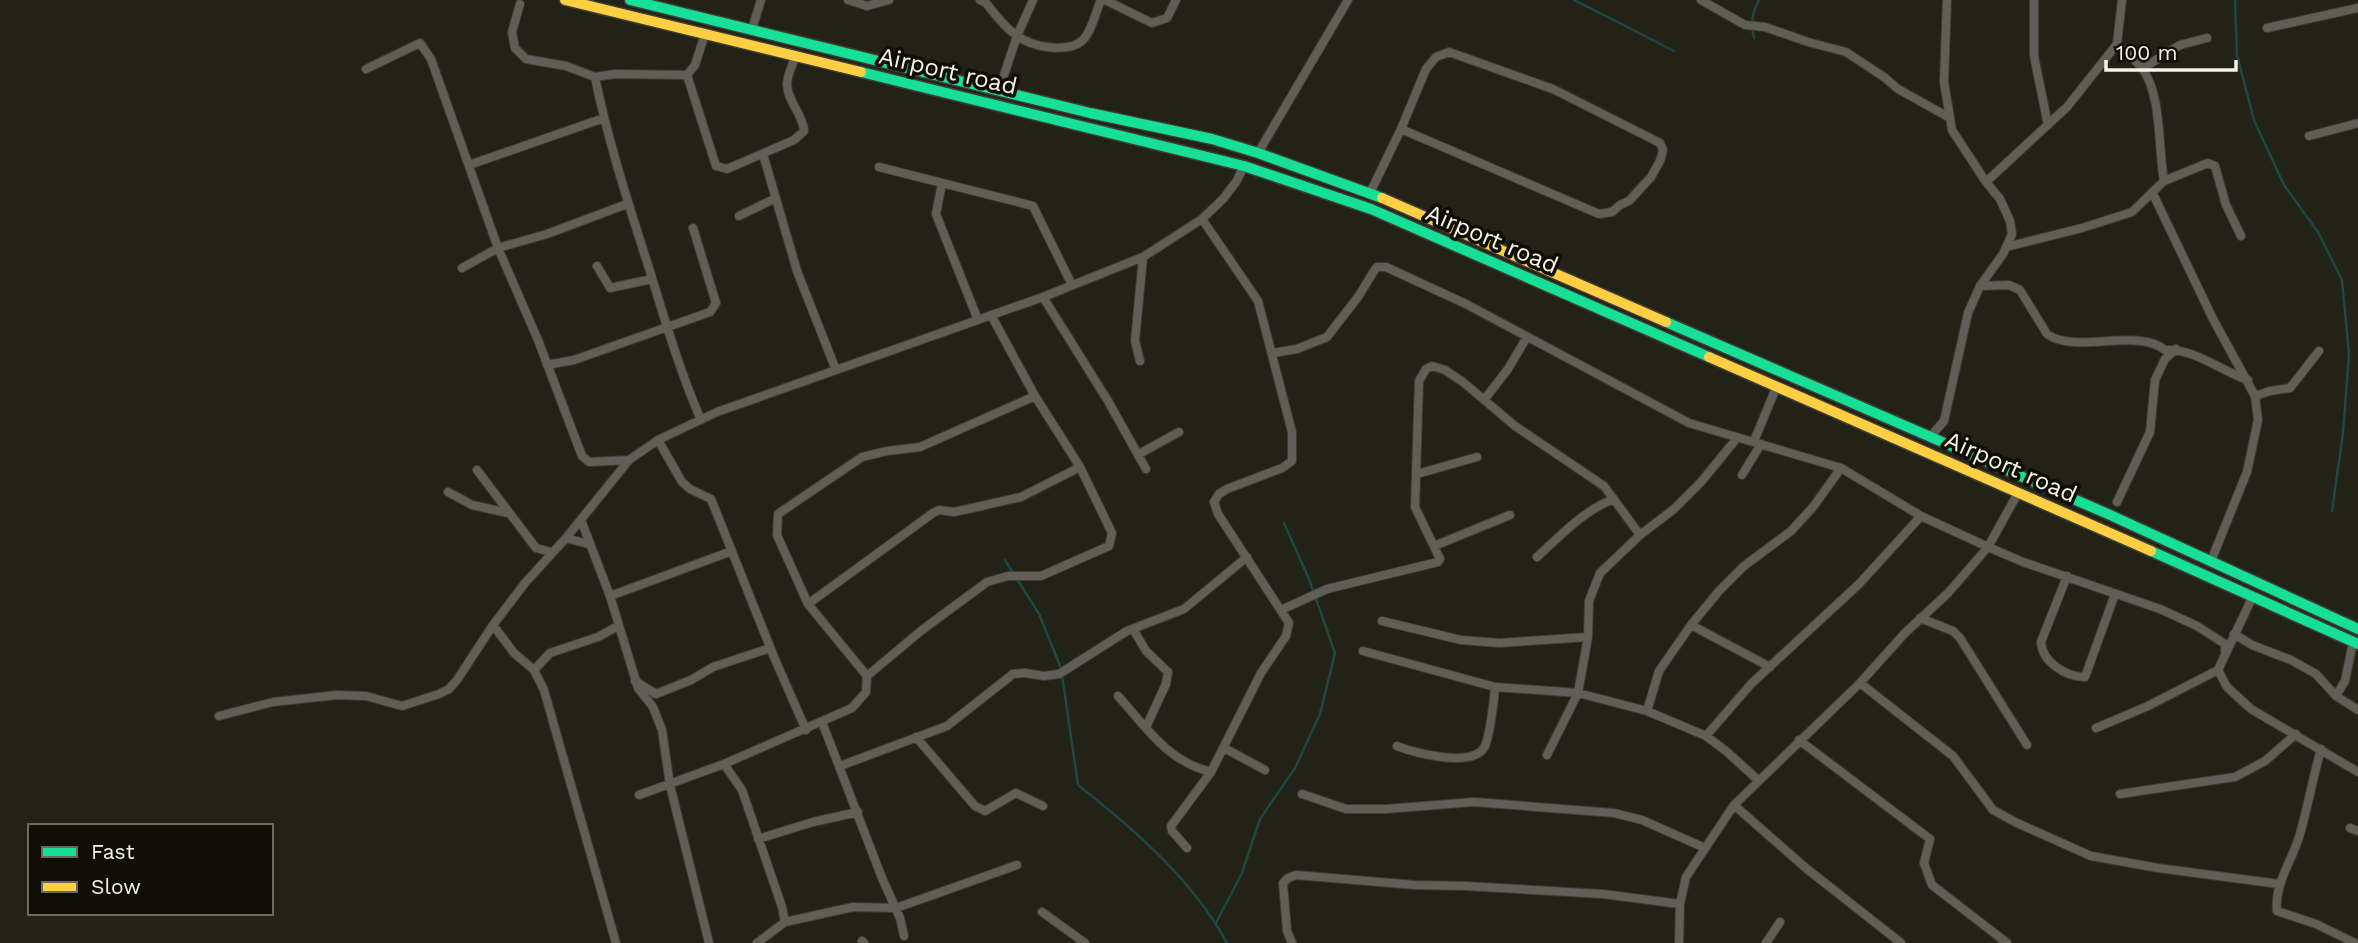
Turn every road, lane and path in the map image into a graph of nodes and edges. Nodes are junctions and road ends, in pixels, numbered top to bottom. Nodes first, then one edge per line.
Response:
1 (565, 0) edge
2 (630, 0) edge
3 (761, 0) edge
4 (848, 0) edge
5 (889, 0) edge
6 (980, 0) edge
7 (1033, 0) edge
8 (1103, 0) edge
9 (1176, 0) edge
10 (1348, 0) edge
11 (1701, 0) edge
12 (1947, 0) edge
13 (2034, 0) edge
14 (2122, 0) edge
15 (520, 4) dead end
16 (660, 7) junction
17 (2358, 8) edge
18 (656, 22) junction
19 (2267, 28) dead end
20 (752, 29) junction
21 (705, 34) junction
22 (1017, 36) junction
23 (2207, 38) dead end
24 (2117, 44) junction
25 (795, 57) junction
26 (2143, 68) junction
27 (366, 69) dead end
28 (687, 75) junction
29 (596, 77) junction
30 (999, 90) junction
31 (1090, 113) junction
32 (604, 118) junction
33 (1950, 118) junction
34 (2358, 123) edge
35 (2048, 125) junction
36 (1086, 127) junction
37 (1401, 129) junction
38 (2309, 136) dead end
39 (1258, 153) junction
40 (763, 154) junction
41 (469, 165) junction
42 (1244, 166) junction
43 (879, 167) dead end
44 (2164, 181) junction
45 (1986, 182) junction
46 (942, 183) junction
47 (1370, 193) junction
48 (2153, 194) junction
49 (776, 198) junction
50 (627, 204) junction
51 (739, 216) dead end
52 (1202, 219) junction
53 (694, 228) dead end
54 (2241, 236) dead end
55 (2006, 247) junction
56 (498, 248) junction
57 (1143, 257) junction
58 (597, 266) dead end
59 (462, 268) dead end
60 (652, 279) junction
61 (1072, 285) junction
62 (1980, 286) junction
63 (1042, 297) junction
64 (1607, 297) junction
65 (1602, 310) junction
66 (991, 315) junction
67 (978, 320) junction
68 (666, 327) junction
69 (1527, 337) junction
70 (2176, 349) junction
71 (2319, 351) dead end
72 (1273, 353) junction
73 (1140, 361) dead end
74 (547, 365) junction
75 (836, 370) junction
76 (2248, 380) junction
77 (1776, 388) junction
78 (1035, 396) junction
79 (2255, 396) junction
80 (1484, 400) junction
81 (701, 420) junction
82 (1179, 432) dead end
83 (1930, 437) junction
84 (1737, 438) junction
85 (657, 440) junction
86 (1758, 442) junction
87 (1139, 454) junction
88 (1476, 457) dead end
89 (629, 460) junction
90 (1080, 467) junction
91 (1841, 468) junction
92 (1146, 469) dead end
93 (477, 470) dead end
94 (1417, 474) junction
95 (1742, 475) dead end
96 (448, 492) dead end
97 (2018, 493) junction
98 (1614, 499) junction
99 (2117, 502) dead end
100 (508, 513) junction
101 (1510, 515) dead end
102 (1921, 516) junction
103 (581, 520) junction
104 (2139, 528) junction
105 (1640, 535) junction
106 (566, 538) junction
107 (2133, 543) junction
108 (588, 544) junction
109 (1434, 546) junction
110 (1988, 547) junction
111 (732, 551) junction
112 (551, 552) junction
113 (1247, 557) junction
114 (1536, 557) dead end
115 (2211, 561) junction
116 (2067, 576) junction
117 (2115, 594) junction
118 (610, 596) junction
119 (2252, 598) junction
120 (808, 604) junction
121 (1281, 610) junction
122 (1920, 618) junction
123 (1382, 621) dead end
124 (494, 625) junction
125 (1691, 625) junction
126 (618, 626) junction
127 (1133, 629) junction
128 (2358, 629) edge
129 (2234, 634) junction
130 (1588, 637) junction
131 (2356, 643) edge
132 (770, 648) junction
133 (1363, 651) dead end
134 (2225, 652) junction
135 (1770, 667) junction
136 (534, 670) junction
137 (2218, 670) junction
138 (867, 676) junction
139 (635, 681) junction
140 (1860, 683) junction
141 (1495, 687) junction
142 (1578, 693) junction
143 (1118, 696) dead end
144 (2336, 696) junction
145 (2358, 710) edge
146 (1647, 711) junction
147 (219, 716) dead end
148 (822, 722) junction
149 (1146, 727) junction
150 (2096, 728) dead end
151 (806, 730) junction
152 (2296, 734) junction
153 (1706, 736) junction
154 (916, 737) junction
155 (1799, 740) junction
156 (2027, 745) dead end
157 (1397, 746) dead end
158 (1224, 748) junction
159 (2321, 749) junction
160 (1547, 755) dead end
161 (724, 764) junction
162 (840, 765) junction
163 (1265, 771) dead end
164 (1211, 772) junction
165 (2358, 772) edge
166 (1758, 780) junction
167 (670, 785) junction
168 (1302, 794) dead end
169 (2120, 794) dead end
170 (639, 795) dead end
171 (1734, 805) junction
172 (1043, 806) dead end
173 (858, 812) junction
174 (758, 839) junction
175 (1187, 848) dead end
176 (1706, 848) junction
177 (1017, 865) dead end
178 (2279, 884) junction
179 (1680, 904) junction
180 (896, 908) junction
181 (1042, 912) dead end
182 (785, 922) junction
183 (1780, 922) dead end
184 (904, 936) dead end
185 (616, 943) edge
186 (709, 943) edge
187 (757, 943) edge
188 (1086, 943) edge
189 (1292, 943) edge
190 (1679, 943) edge
191 (1766, 943) edge
192 (1901, 943) edge
193 (2007, 943) edge
194 (2355, 943) edge

1 - 18 main road, Airport road
2 - 16 main road, Airport road
3 - 20 street
4 - 5 street
6 - 22 street
7 - 22 street
8 - 9 street
8 - 22 street
10 - 39 street
11 - 33 street
12 - 33 street
13 - 35 street
14 - 24 street
15 - 29 street
16 - 18 main road
16 - 20 main road, Airport road
17 - 19 street
18 - 21 main road, Airport road
20 - 30 main road, Airport road
21 - 25 main road, Airport road
21 - 28 street
22 - 30 street
23 - 26 street
24 - 26 street
24 - 35 street
25 - 36 main road, Airport road
25 - 40 street
26 - 44 street
27 - 41 street
28 - 29 street
28 - 40 street
29 - 32 street
30 - 31 main road, Airport road
31 - 36 main road
31 - 39 main road, Airport road
32 - 41 street
32 - 50 street
33 - 45 street
34 - 38 street
35 - 45 street
36 - 42 main road, Airport road
37 - 37 street
37 - 47 street
39 - 47 main road, Airport road
40 - 49 street
41 - 56 street
42 - 52 street
42 - 65 main road, Airport road
43 - 46 street
44 - 48 street
44 - 54 street
45 - 55 street
46 - 61 street
46 - 67 street
47 - 64 main road, Airport road
48 - 55 street
48 - 76 street
49 - 51 street
49 - 75 street
50 - 56 street
50 - 60 street
52 - 57 street
52 - 72 street
53 - 68 street
55 - 62 street
56 - 59 street
56 - 74 street
57 - 61 street
57 - 73 street
58 - 60 street
60 - 68 street
61 - 63 street
62 - 70 street
62 - 83 street
63 - 66 street
63 - 87 street
64 - 65 main road
64 - 83 main road, Airport road
65 - 77 main road, Airport road
66 - 67 street
66 - 78 street
67 - 75 street
68 - 74 street
68 - 81 street
69 - 72 street
69 - 80 street
69 - 84 street
70 - 76 street
70 - 99 street
71 - 79 street
72 - 113 street
74 - 89 street
75 - 81 street
76 - 79 street
77 - 86 street
77 - 97 main road, Airport road
78 - 90 street
78 - 120 street
79 - 115 street
80 - 94 street
80 - 98 street
81 - 85 street
82 - 87 street
83 - 104 main road, Airport road
84 - 86 street
84 - 105 street
85 - 89 street
85 - 111 street
86 - 91 street
86 - 95 street
87 - 92 street
88 - 94 street
89 - 103 street
90 - 120 street
90 - 138 street
91 - 102 street
91 - 125 street
93 - 100 street
94 - 109 street
96 - 100 street
97 - 107 main road, Airport road
97 - 110 street
98 - 105 street
98 - 114 street
100 - 112 street
101 - 109 street
102 - 110 street
102 - 135 street
103 - 106 street
103 - 108 street
104 - 107 main road
104 - 115 main road, Airport road
105 - 130 street
106 - 108 street
106 - 112 street
107 - 119 main road, Airport road
108 - 118 street
109 - 121 street
110 - 116 street
110 - 122 street
111 - 118 street
111 - 132 street
112 - 124 street
113 - 121 street
113 - 127 street
115 - 128 main road, Airport road
116 - 117 street
116 - 117 street
117 - 134 street
118 - 126 street
119 - 129 street
119 - 131 main road, Airport road
120 - 138 street
121 - 158 street
122 - 140 street
122 - 156 street
123 - 130 street
124 - 136 street
124 - 147 street
125 - 135 street
125 - 146 street
126 - 136 street
126 - 139 street
127 - 149 street
127 - 154 street
129 - 134 street
129 - 144 street
130 - 142 street
131 - 144 street
132 - 139 street
132 - 151 street
133 - 141 street
134 - 137 street
135 - 153 street
136 - 185 street
137 - 150 street
137 - 152 street
138 - 148 street
139 - 167 street
140 - 155 street
140 - 178 street
141 - 142 street
141 - 157 street
142 - 146 street
142 - 160 street
143 - 149 street
144 - 145 street
146 - 153 street
148 - 151 street
148 - 162 street
149 - 164 street
151 - 161 street
152 - 159 street
152 - 169 street
153 - 166 street
154 - 162 street
154 - 172 street
155 - 166 street
155 - 193 street
158 - 163 street
158 - 164 street
159 - 165 street
159 - 178 street
161 - 167 street
161 - 174 street
162 - 173 street
164 - 175 street
166 - 171 street
167 - 170 street
167 - 186 street
168 - 176 street
171 - 176 street
171 - 192 street
173 - 174 street
173 - 180 street
174 - 182 street
176 - 179 street
177 - 180 street
178 - 194 street
179 - 189 street
179 - 190 street
180 - 182 street
180 - 184 street
181 - 188 street
182 - 187 street
183 - 191 street

